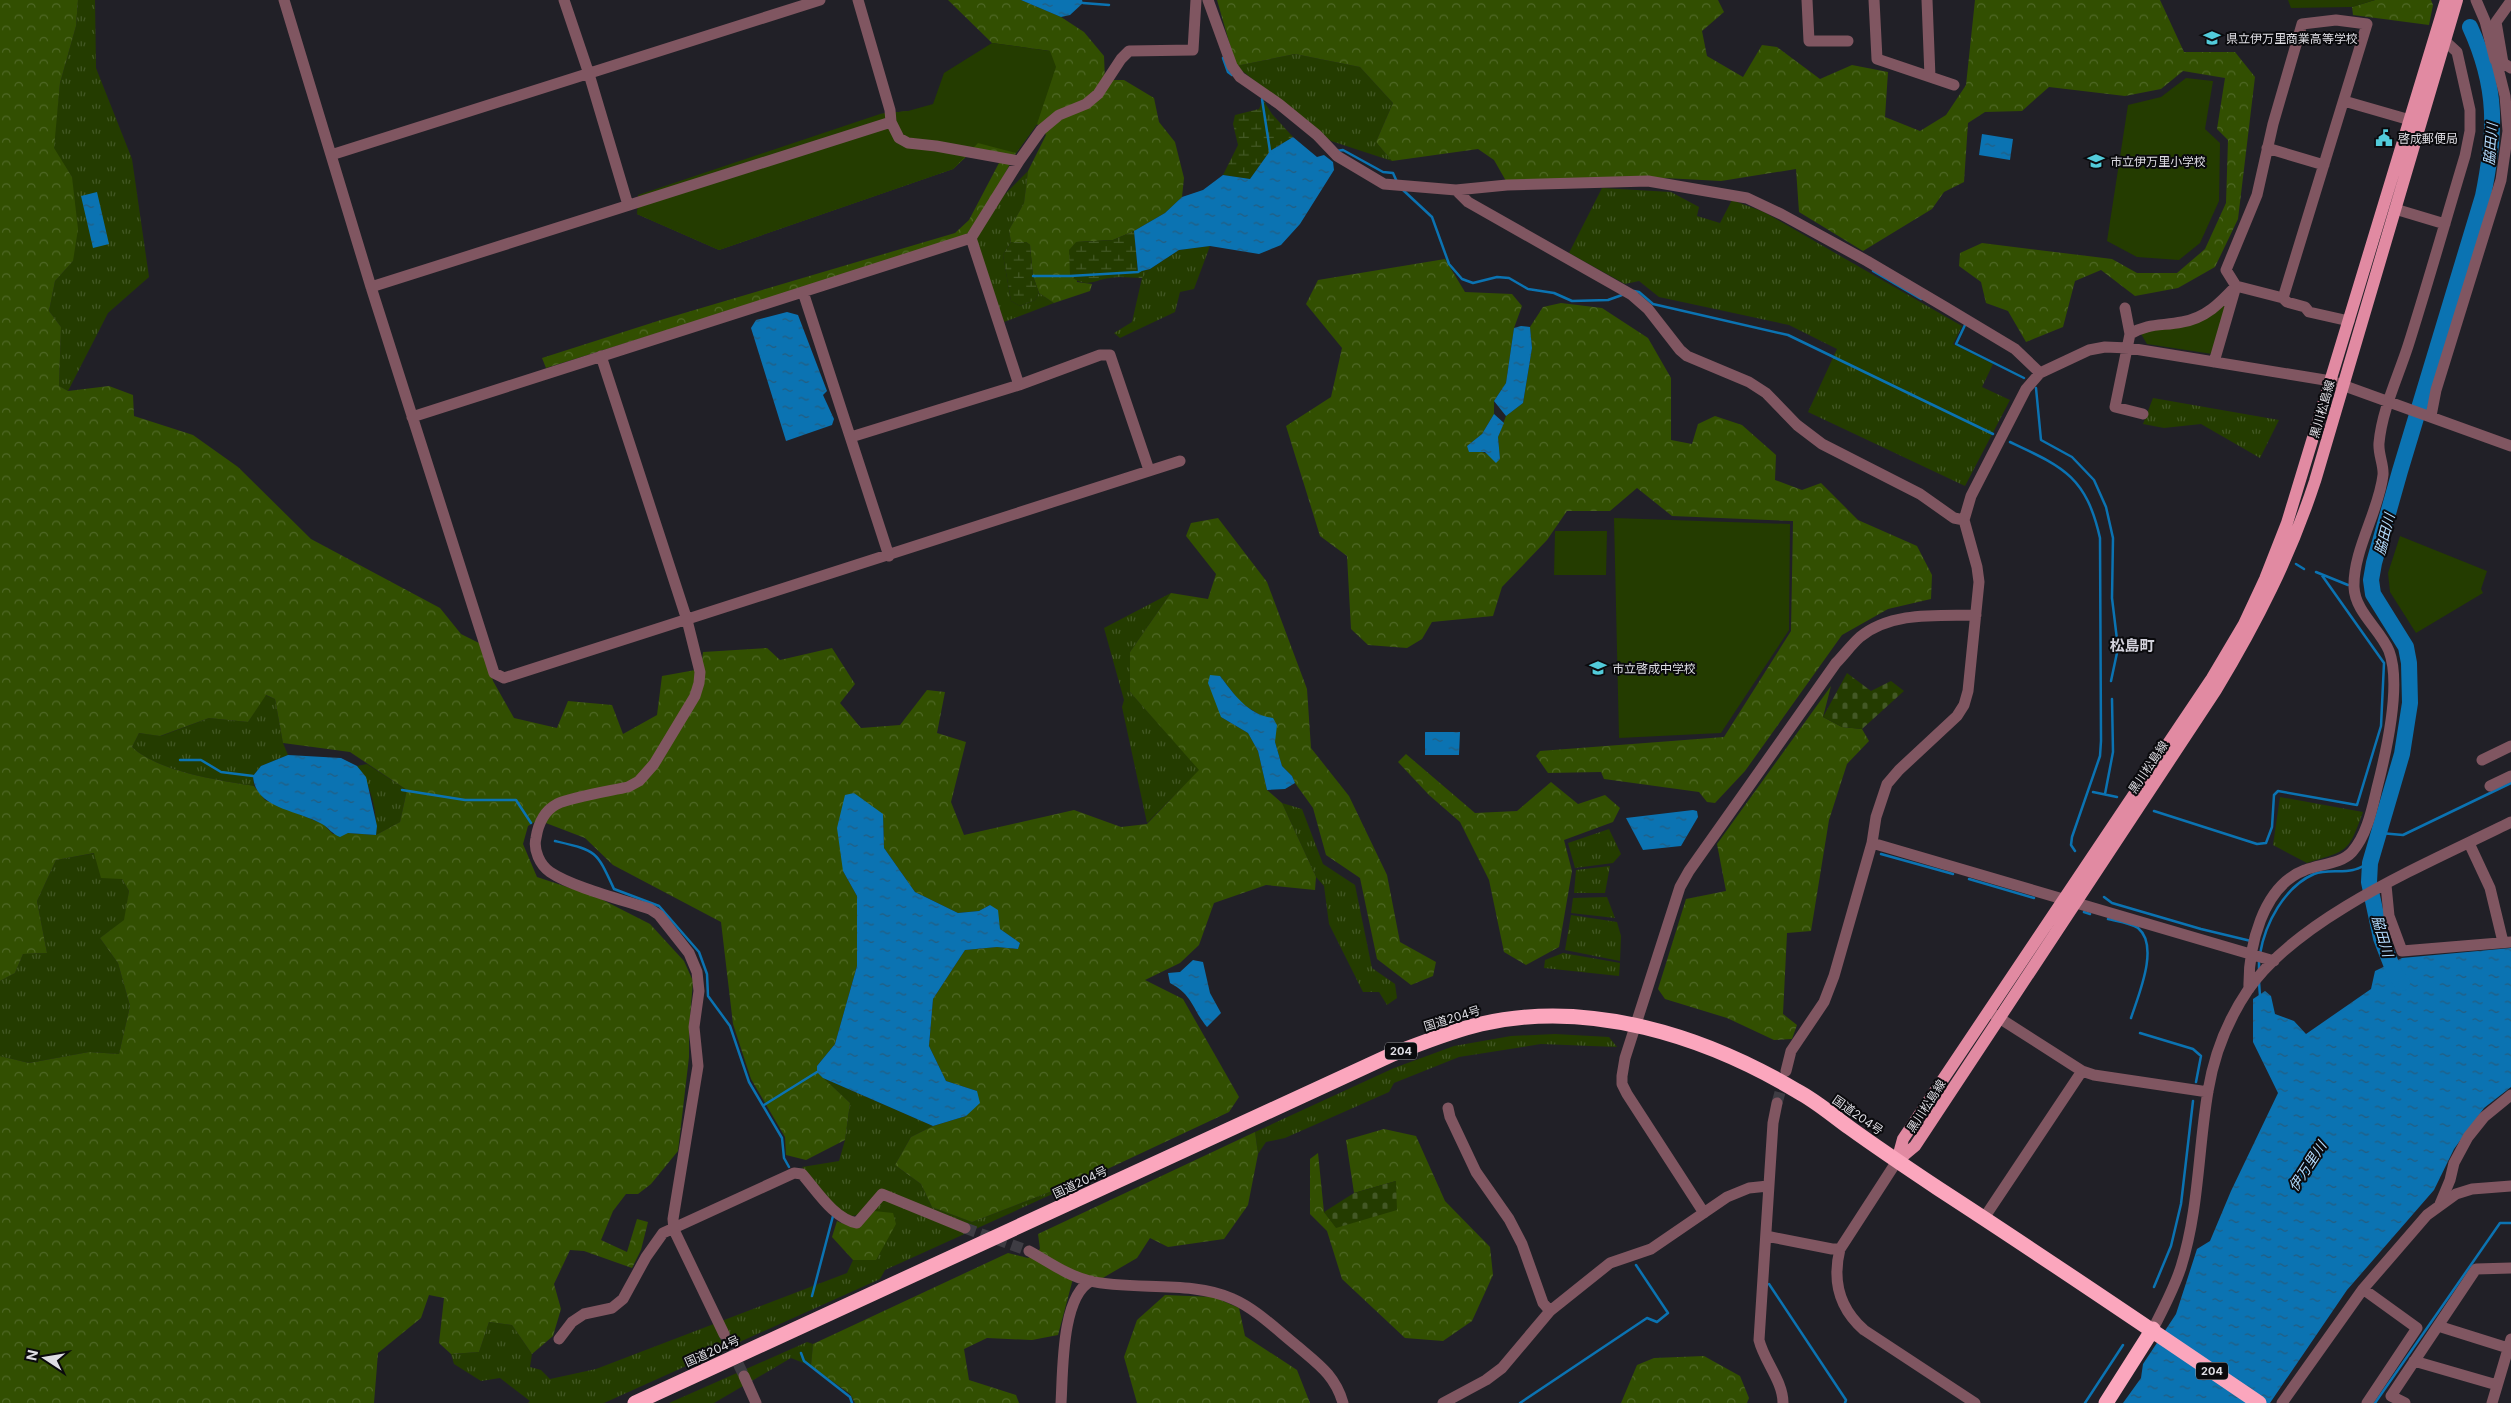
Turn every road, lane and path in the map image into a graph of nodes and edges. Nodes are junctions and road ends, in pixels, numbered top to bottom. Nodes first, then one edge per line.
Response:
1 (284, 0) edge
2 (564, 0) edge
3 (820, 0) edge
4 (858, 0) edge
5 (1196, 0) edge
6 (1208, 0) edge
7 (1807, 0) edge
8 (1874, 0) edge
9 (1927, 0) edge
10 (2446, 0) edge
11 (2457, 0) edge
12 (2476, 0) edge
13 (2511, 1) edge
14 (1848, 41) dead end
15 (2445, 41) junction
16 (2504, 65) edge
17 (589, 74) junction
18 (1930, 77) junction
19 (1954, 84) dead end
20 (2344, 101) junction
21 (2415, 121) junction
22 (891, 122) junction
23 (2510, 132) edge
24 (2267, 148) junction
25 (331, 155) junction
26 (1019, 161) junction
27 (2324, 164) junction
28 (2506, 181) edge
29 (1456, 190) junction
30 (628, 205) junction
31 (2395, 209) junction
32 (2445, 224) junction
33 (971, 238) junction
34 (370, 286) junction
35 (2236, 286) junction
36 (803, 292) junction
37 (2283, 298) junction
38 (2124, 308) dead end
39 (2349, 321) junction
40 (2130, 334) junction
41 (2129, 348) junction
42 (601, 356) junction
43 (2214, 362) junction
44 (2040, 373) junction
45 (2331, 381) junction
46 (2344, 384) junction
47 (1019, 385) junction
48 (2389, 400) junction
49 (2143, 414) dead end
50 (2431, 416) junction
51 (412, 417) junction
52 (851, 436) junction
53 (2511, 446) edge
54 (1180, 462) dead end
55 (1149, 470) junction
56 (1964, 520) junction
57 (889, 556) junction
58 (1976, 615) junction
59 (687, 620) junction
60 (2511, 746) edge
61 (2482, 760) dead end
62 (2511, 776) edge
63 (2490, 786) dead end
64 (2511, 822) edge
65 (1872, 842) junction
66 (2469, 843) junction
67 (2386, 885) junction
68 (2070, 900) junction
69 (2507, 942) edge
70 (2252, 953) junction
71 (2274, 961) junction
72 (2250, 989) junction
73 (1994, 1014) junction
74 (1638, 1025) junction
75 (1786, 1071) tunnel mouth
76 (2082, 1071) junction
77 (2208, 1092) junction
78 (2511, 1095) edge
79 (1778, 1104) tunnel mouth
80 (1448, 1108) dead end
81 (1897, 1161) junction
82 (1768, 1186) junction
83 (2511, 1186) edge
84 (2440, 1204) junction
85 (1704, 1213) junction
86 (1984, 1218) junction
87 (965, 1228) tunnel mouth
88 (674, 1230) junction
89 (1766, 1236) junction
90 (1840, 1249) junction
91 (1029, 1251) tunnel mouth
92 (2511, 1268) edge
93 (1091, 1282) junction
94 (2363, 1289) junction
95 (1550, 1310) junction
96 (2438, 1326) junction
97 (2153, 1329) junction
98 (724, 1334) tunnel mouth
99 (559, 1339) dead end
100 (2510, 1343) edge
101 (2414, 1361) junction
102 (744, 1376) tunnel mouth
103 (2497, 1385) junction
104 (635, 1403) edge
105 (756, 1403) edge
106 (1061, 1403) edge
107 (1343, 1403) edge
108 (1443, 1403) edge
109 (1783, 1403) edge
110 (1975, 1403) edge
111 (2106, 1403) edge
112 (2259, 1403) edge
113 (2282, 1403) edge
114 (2366, 1403) edge
115 (2405, 1403) edge
116 (2492, 1403) edge

1 - 25 street
2 - 17 street
3 - 17 street
4 - 22 street
5 - 26 street
6 - 29 street
7 - 14 street
8 - 18 street
9 - 18 street
10 - 21 main road, 黒川松島線
11 - 15 main road, 黒川松島線
12 - 16 street
13 - 16 street
15 - 21 main road, 黒川松島線
15 - 32 street
16 - 23 street
17 - 25 street
17 - 30 street
18 - 19 street
20 - 21 street
20 - 24 street
20 - 27 street
21 - 31 main road, 黒川松島線
21 - 39 main road, 黒川松島線
22 - 26 street
22 - 30 street
23 - 28 street
24 - 27 street
24 - 35 street
25 - 34 street
26 - 33 street
27 - 37 street
28 - 50 street
29 - 44 street
29 - 56 street
30 - 34 street
31 - 32 street
31 - 46 main road, 黒川松島線
32 - 48 street
33 - 36 street
33 - 47 street
34 - 51 street
35 - 37 street
35 - 40 street
35 - 43 street
36 - 42 street
36 - 52 street
37 - 39 street
38 - 40 street
39 - 45 main road, 黒川松島線
40 - 41 street
41 - 43 street
41 - 44 street
41 - 49 street
42 - 51 street
42 - 59 street
43 - 45 street
44 - 56 street
45 - 46 street
45 - 68 main road, 黒川松島線
46 - 48 street
46 - 68 main road, 黒川松島線
47 - 52 street
47 - 55 street
48 - 50 street
48 - 70 street
50 - 53 street
51 - 59 street
52 - 57 street
54 - 55 street
55 - 57 street
56 - 58 street
57 - 59 street
58 - 65 street
58 - 74 street
59 - 88 street
60 - 61 street
62 - 63 street
64 - 66 street
65 - 68 street
65 - 75 street
66 - 67 street
66 - 69 street
67 - 69 street
67 - 71 street
68 - 70 street
68 - 73 main road, 黒川松島線
70 - 71 street
70 - 72 street
71 - 72 street
72 - 77 street
73 - 76 street
73 - 81 main road, 黒川松島線
74 - 81 highway, 国道204号 / 204
74 - 85 street
74 - 104 highway, 国道204号 / 204
76 - 77 street
76 - 86 street
77 - 97 street
78 - 84 street
79 - 82 street
80 - 95 street
81 - 86 highway, 国道204号 / 204
81 - 90 street
82 - 85 street
82 - 89 street
83 - 84 street
84 - 94 street
85 - 95 street
86 - 97 highway, 国道204号 / 204
87 - 88 street
88 - 98 street
88 - 99 street
89 - 90 street
89 - 109 street
90 - 110 street
91 - 93 street
92 - 96 street
93 - 106 street
93 - 107 street
94 - 113 street
94 - 114 street
95 - 108 street
96 - 100 street
96 - 101 street
97 - 111 highway
97 - 112 highway, 204
100 - 103 street
101 - 103 street
101 - 115 street
102 - 105 street
103 - 116 street

